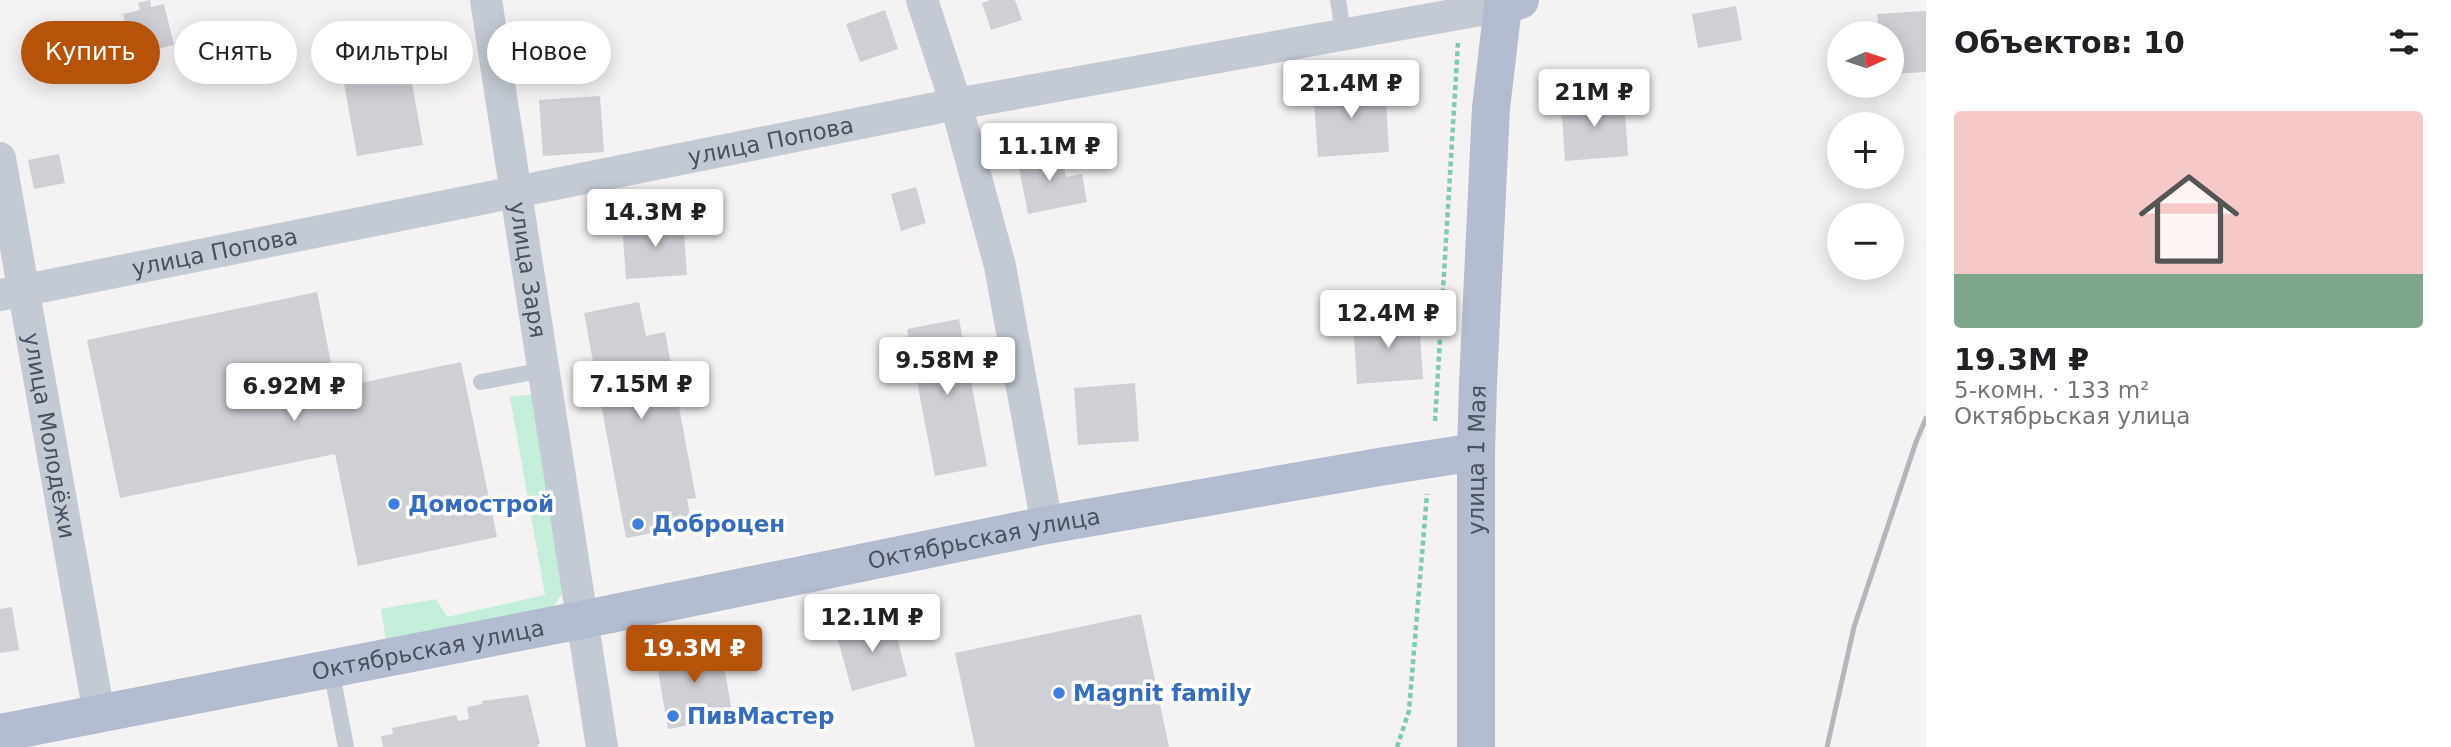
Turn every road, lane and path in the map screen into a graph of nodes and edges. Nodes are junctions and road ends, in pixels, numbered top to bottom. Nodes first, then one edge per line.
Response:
1 (486, 0) edge
2 (922, 0) edge
3 (1338, 0) edge
4 (1509, 2) edge
5 (1460, 14) junction
6 (1343, 33) junction
7 (956, 104) junction
8 (0, 158) edge
9 (515, 190) junction
10 (12, 292) edge
11 (543, 370) junction
12 (481, 382) dead end
13 (1435, 421) dead end
14 (1476, 452) junction
15 (1427, 494) dead end
16 (1047, 525) junction
17 (581, 620) junction
18 (331, 669) junction
19 (99, 714) junction
20 (0, 733) edge
21 (346, 747) edge
22 (602, 747) edge
23 (1397, 747) edge
24 (1476, 747) edge

1 - 9 street, улица Заря
2 - 7 street
3 - 6 lane
4 - 5 street, улица Попова
4 - 14 main road, улица 1 Мая
5 - 6 street, улица Попова
5 - 13 path
6 - 7 street, улица Попова
7 - 9 street, улица Попова
7 - 16 street
8 - 10 street, улица Молодёжи
9 - 10 street, улица Попова
9 - 11 street, улица Заря
10 - 19 street, улица Молодёжи
11 - 12 lane
11 - 17 street, улица Заря
14 - 16 main road, Октябрьская улица
14 - 24 main road, улица 1 Мая
15 - 23 path
16 - 17 main road, Октябрьская улица
17 - 18 main road, Октябрьская улица
17 - 22 street, улица Заря
18 - 19 main road, Октябрьская улица
18 - 21 lane
19 - 20 main road, Октябрьская улица

